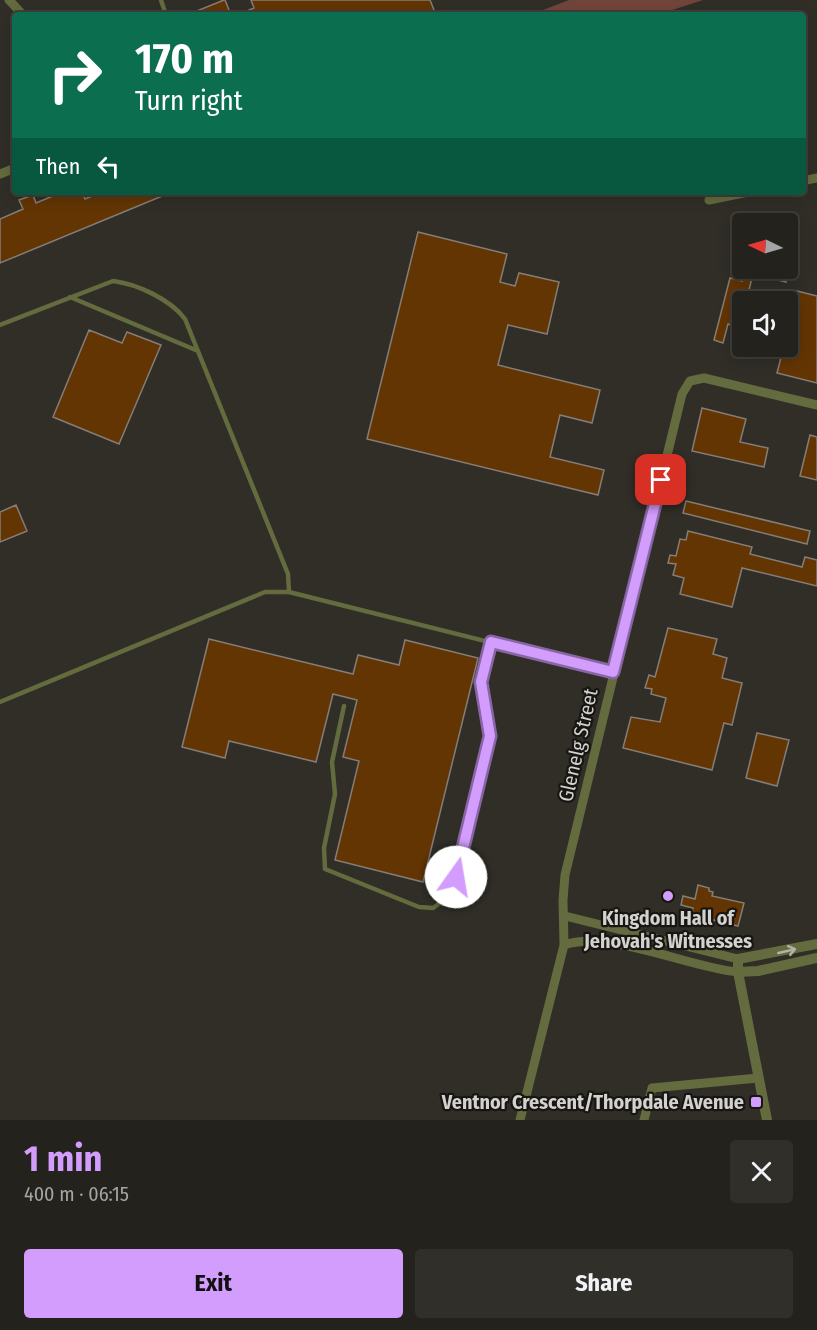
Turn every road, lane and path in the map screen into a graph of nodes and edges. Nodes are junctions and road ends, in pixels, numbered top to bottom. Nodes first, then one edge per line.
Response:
1 (9, 0) edge
2 (20, 12) edge
3 (733, 195) edge
4 (709, 200) dead end
5 (69, 297) junction
6 (0, 325) edge
7 (198, 351) junction
8 (817, 405) edge
9 (289, 592) junction
10 (491, 642) junction
11 (613, 672) junction
12 (0, 702) edge
13 (344, 706) dead end
14 (565, 916) junction
15 (817, 944) edge
16 (564, 945) junction
17 (817, 958) edge
18 (738, 960) junction
19 (738, 972) junction
20 (758, 1078) junction
21 (520, 1120) edge
22 (644, 1120) edge
23 (767, 1120) edge

1 - 2 street
3 - 4 street
5 - 6 lane
5 - 7 lane
5 - 7 lane
7 - 9 lane
8 - 11 street, Glenelg Street
9 - 10 lane
9 - 12 lane
10 - 11 lane
10 - 13 lane
11 - 14 street, Glenelg Street
14 - 16 street, Glenelg Street
14 - 18 street
18 -> 15 street
16 - 19 street
16 - 21 street, Glenelg Street
17 - 19 street
18 - 19 street
19 - 20 street
20 - 22 street
20 - 23 street

